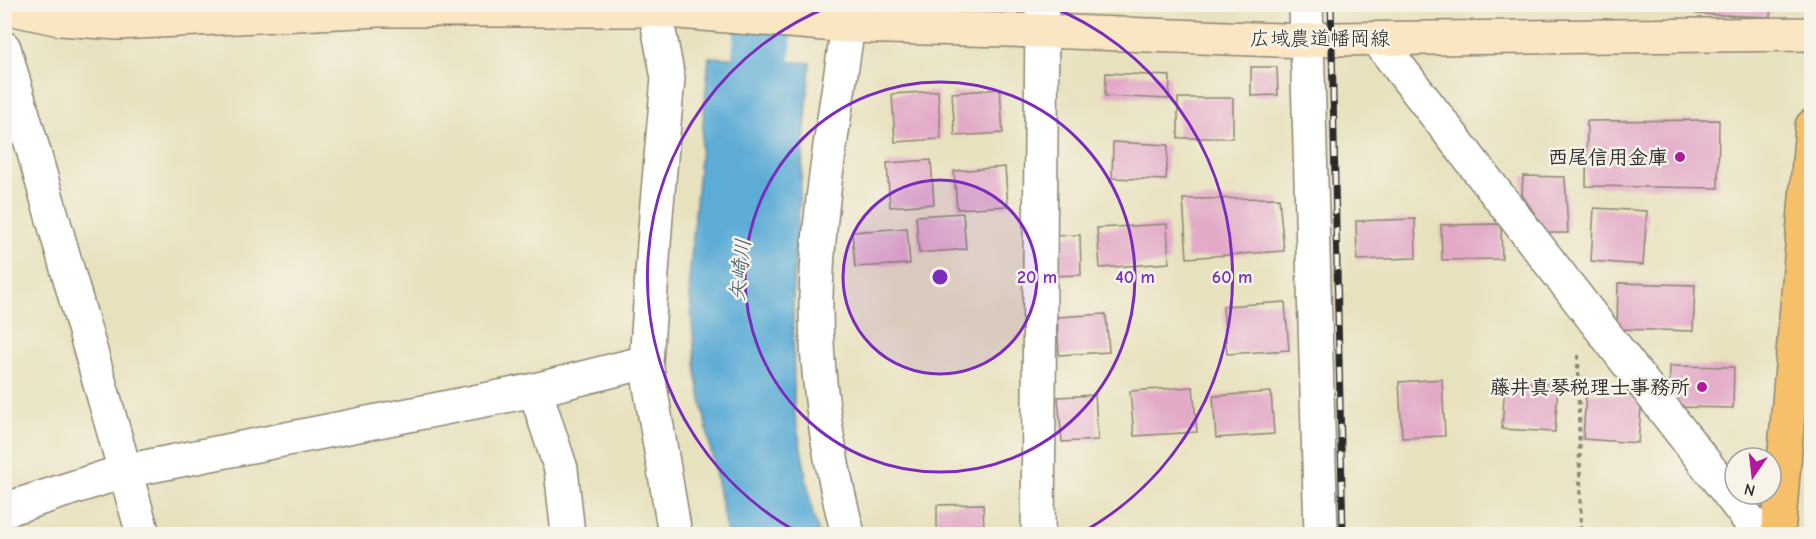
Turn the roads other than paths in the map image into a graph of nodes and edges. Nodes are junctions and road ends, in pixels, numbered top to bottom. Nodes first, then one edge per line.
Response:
1 (1306, 4) edge
2 (4, 7) edge
3 (379, 7) edge
4 (655, 7) edge
5 (843, 18) edge
6 (1043, 18) edge
7 (1812, 34) edge
8 (1377, 39) junction
9 (1306, 41) junction
10 (4, 48) edge
11 (1812, 126) edge
12 (1806, 281) edge
13 (646, 362) junction
14 (535, 390) junction
15 (125, 471) junction
16 (4, 510) edge
17 (143, 534) edge
18 (568, 534) edge
19 (675, 534) edge
20 (848, 534) edge
21 (1038, 534) edge
22 (1321, 534) edge
23 (1760, 534) edge
24 (1778, 534) edge

1 - 9 street
2 - 3 street
3 - 4 street
4 - 5 street, 広域農道幡岡線
4 - 13 street
5 - 6 street, 広域農道幡岡線
5 - 20 street
6 - 9 street, 広域農道幡岡線
6 - 21 street
7 - 8 street, 広域農道幡岡線
8 - 9 street, 広域農道幡岡線
8 - 23 street
9 - 22 street
10 - 15 street
11 - 12 main road
12 - 24 main road
13 - 14 street
13 - 19 street
14 - 15 street
14 - 18 street
15 - 16 street
15 - 17 street

